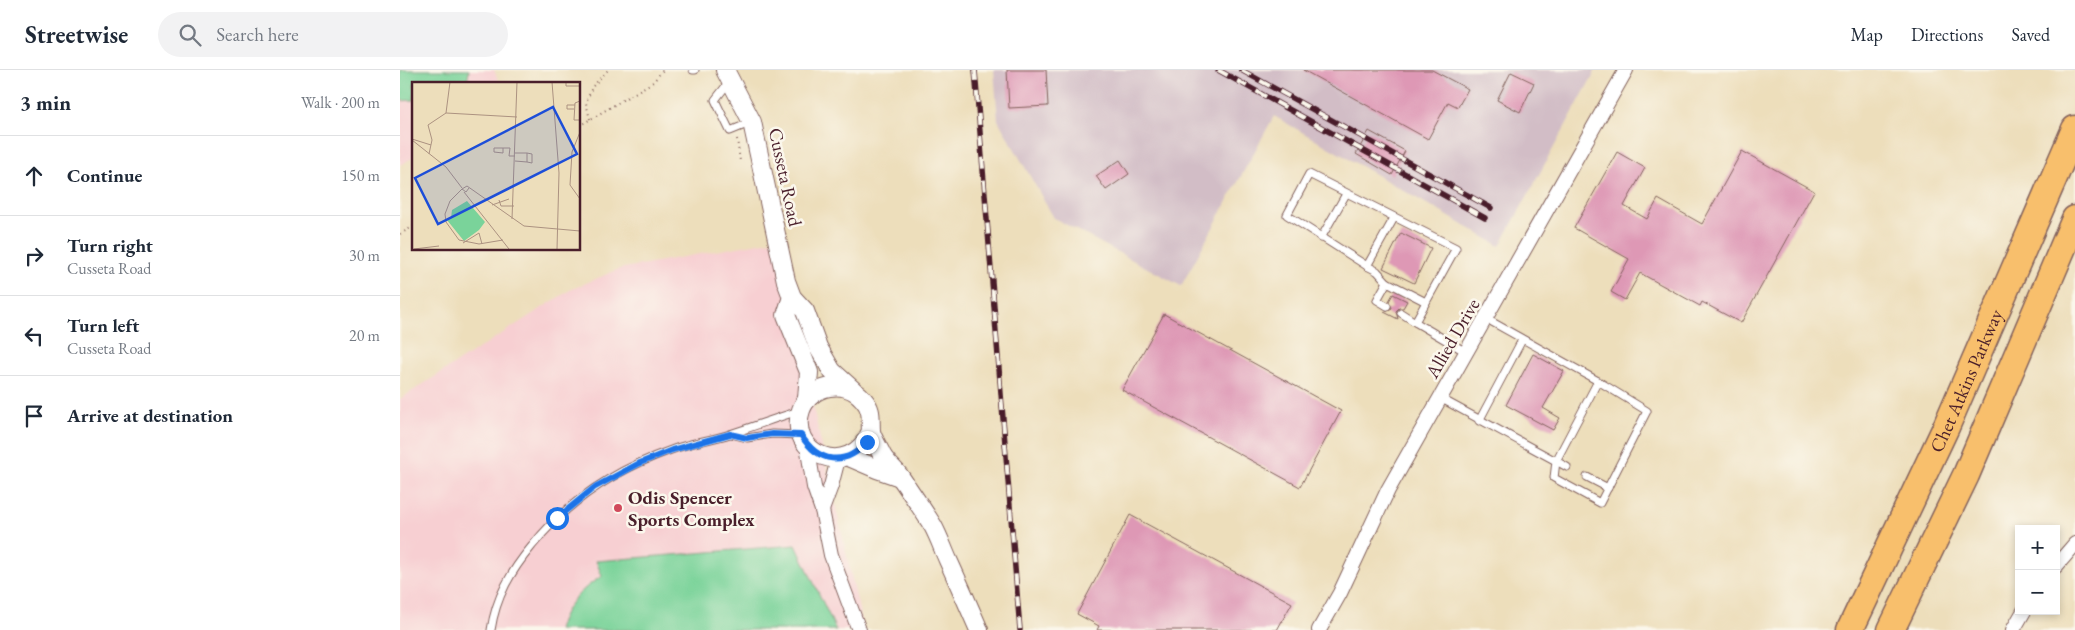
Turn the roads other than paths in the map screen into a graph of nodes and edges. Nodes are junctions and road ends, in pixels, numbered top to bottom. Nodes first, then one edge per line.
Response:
1 (1626, 70) edge
2 (727, 76) edge
3 (752, 122) junction
4 (2075, 129) edge
5 (1346, 194) junction
6 (1394, 218) junction
7 (2075, 219) edge
8 (1321, 238) junction
9 (1367, 266) junction
10 (1387, 282) junction
11 (792, 297) junction
12 (1426, 302) junction
13 (1387, 306) dead end
14 (1401, 313) dead end
15 (1485, 318) junction
16 (1415, 322) junction
17 (1522, 340) junction
18 (1466, 352) junction
19 (1598, 381) junction
20 (853, 390) junction
21 (1440, 398) junction
22 (804, 405) junction
23 (1479, 420) junction
24 (871, 432) junction
25 (730, 434) junction
26 (804, 440) junction
27 (843, 458) junction
28 (1556, 461) junction
29 (1567, 467) dead end
30 (901, 477) junction
31 (1587, 478) dead end
32 (1608, 488) junction
33 (822, 510) junction
34 (2075, 544) edge
35 (2060, 561) edge
36 (2022, 615) edge
37 (491, 630) edge
38 (859, 630) edge
39 (979, 630) edge
40 (1319, 630) edge
41 (1850, 630) edge
42 (1891, 630) edge
43 (2013, 630) edge

1 - 15 street, Allied Drive
2 - 3 street, Cusseta Road
2 - 3 lane
3 - 11 street, Cusseta Road
4 - 41 highway, Chet Atkins Parkway
5 - 6 lane
5 - 8 lane
5 - 8 lane
6 - 9 lane
6 - 12 lane
7 - 42 highway, Chet Atkins Parkway
8 - 9 lane
9 - 10 lane
10 - 12 lane
10 - 13 lane
11 - 20 street, Cusseta Road
11 - 22 street, Cusseta Road
12 - 16 lane
14 - 16 lane
15 - 17 lane
15 - 18 street, Allied Drive
16 - 18 lane
17 - 19 lane
17 - 23 lane
18 - 21 street, Allied Drive
19 - 28 lane
19 - 32 lane
20 - 22 street
20 - 24 street, Cusseta Road
21 - 23 lane
21 - 40 street, Allied Drive
22 - 25 lane
22 - 26 street, Cusseta Road
23 - 28 lane
24 - 27 street
24 - 30 street
25 - 26 lane
25 - 37 lane
26 - 27 street
26 - 33 street, Cusseta Road
27 - 30 street
27 - 33 street
28 - 29 lane
28 - 32 lane
30 - 39 street
31 - 32 lane
33 - 38 street, Cusseta Road
34 - 35 street
36 - 43 street

